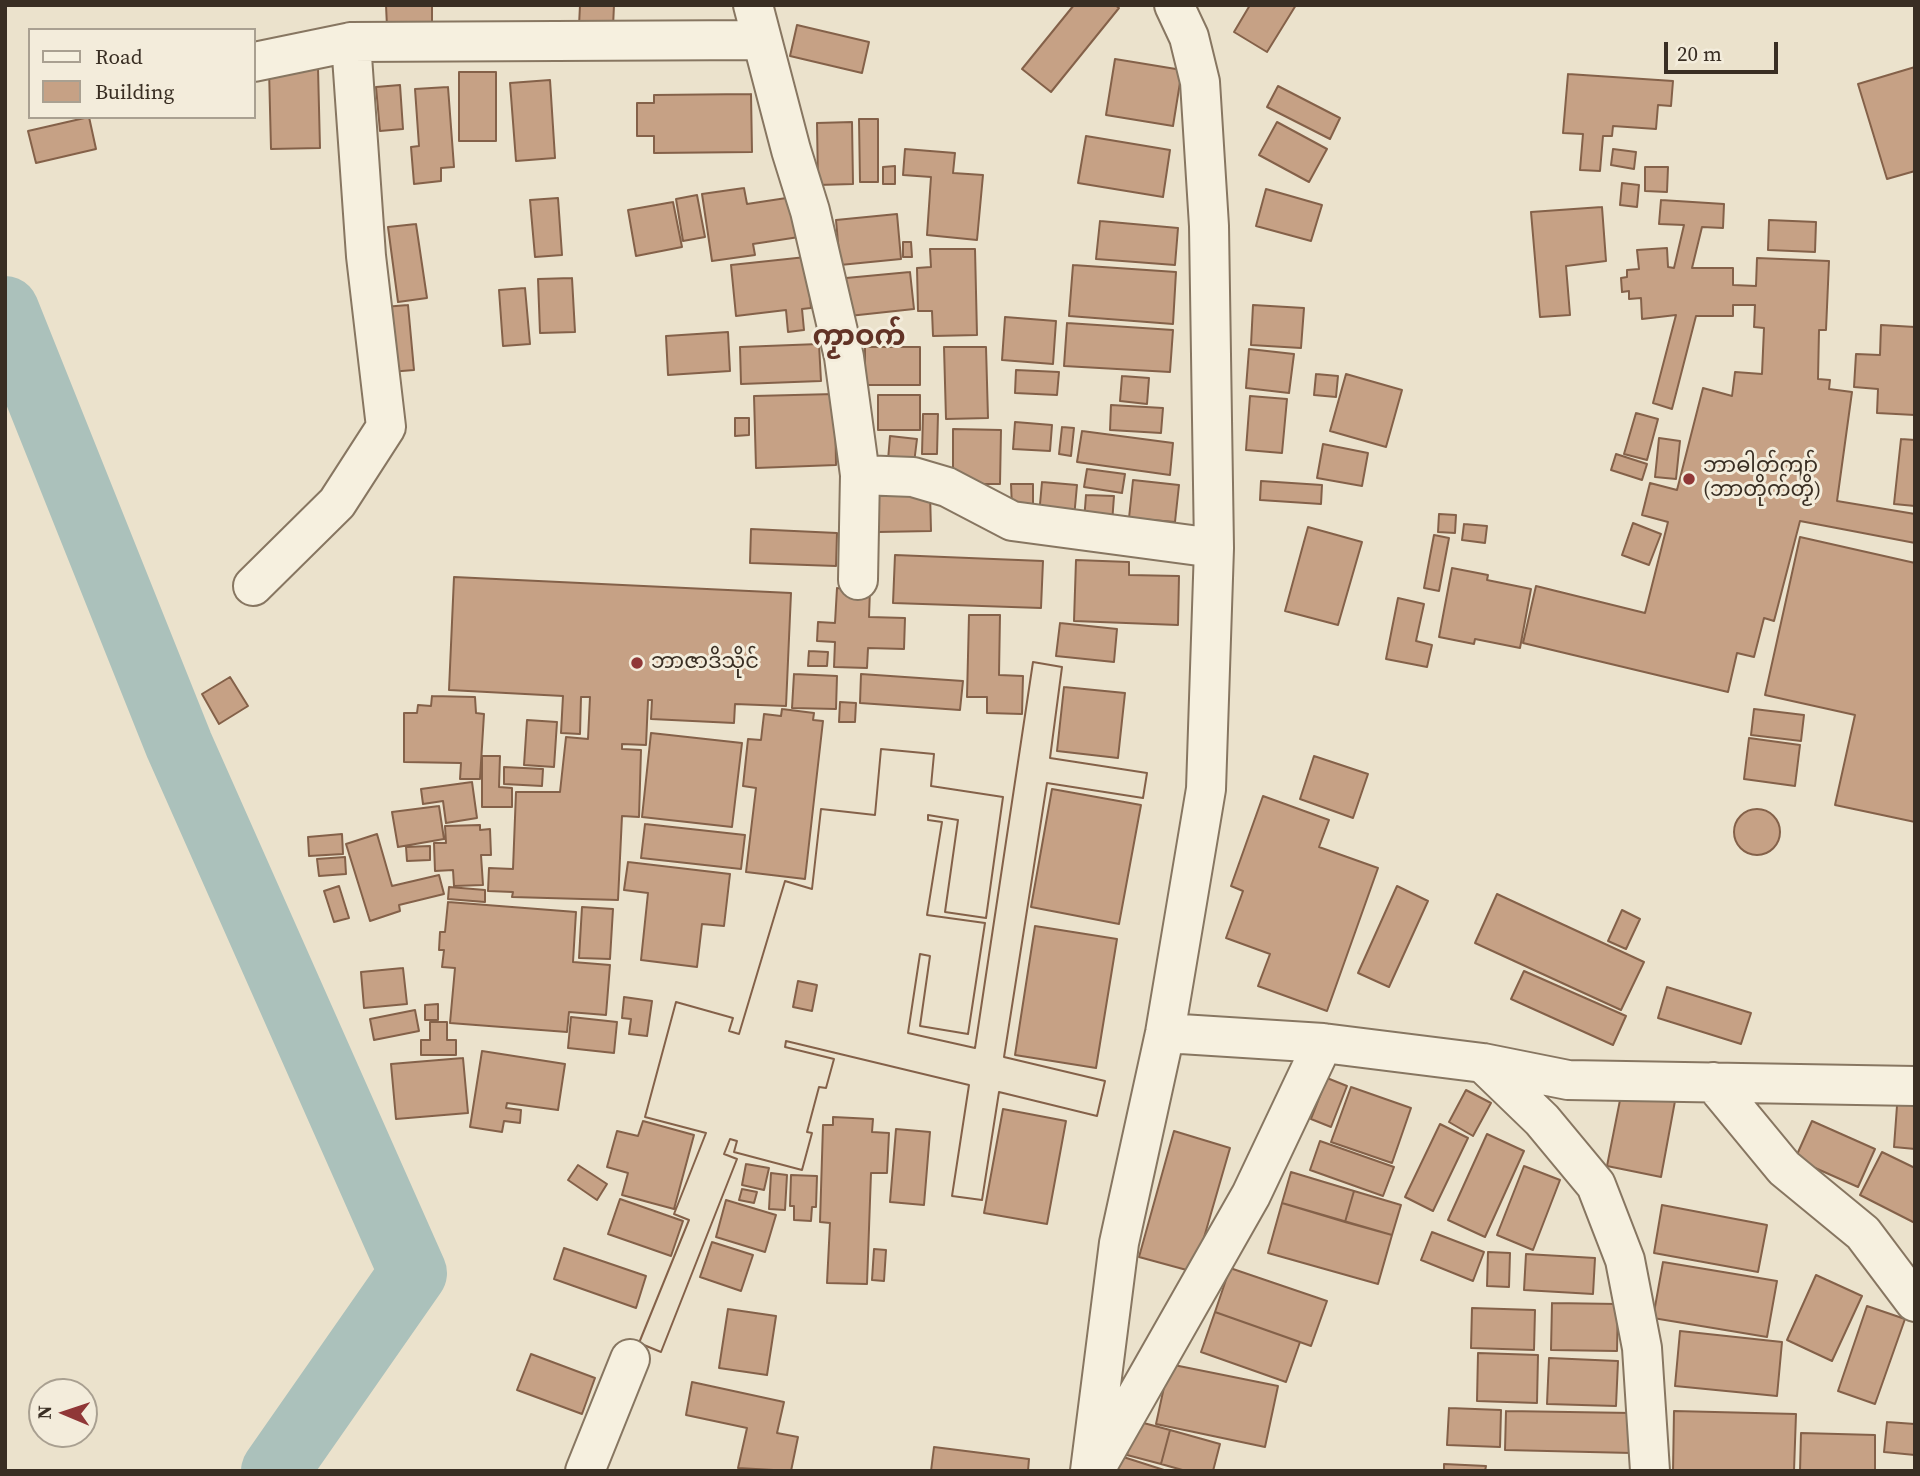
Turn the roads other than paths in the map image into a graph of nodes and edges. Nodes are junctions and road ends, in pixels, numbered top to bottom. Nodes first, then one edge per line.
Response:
1 (1174, 5) edge
2 (757, 23) edge
3 (351, 42) junction
4 (256, 62) edge
5 (860, 475) junction
6 (1214, 548) junction
7 (858, 580) dead end
8 (253, 586) dead end
9 (1165, 1033) junction
10 (1323, 1043) junction
11 (1483, 1063) junction
12 (1713, 1082) junction
13 (1915, 1086) edge
14 (1915, 1302) edge
15 (630, 1359) dead end
16 (585, 1471) edge
17 (1092, 1471) edge
18 (1650, 1471) edge

1 - 6 street
2 - 3 street
2 - 5 street
3 - 4 street
3 - 8 street
5 - 6 street
5 - 7 street
6 - 9 street
9 - 10 street
9 - 17 street
10 - 11 street
10 - 17 street
11 - 12 street
11 - 18 street
12 - 13 street
12 - 14 street
15 - 16 street

